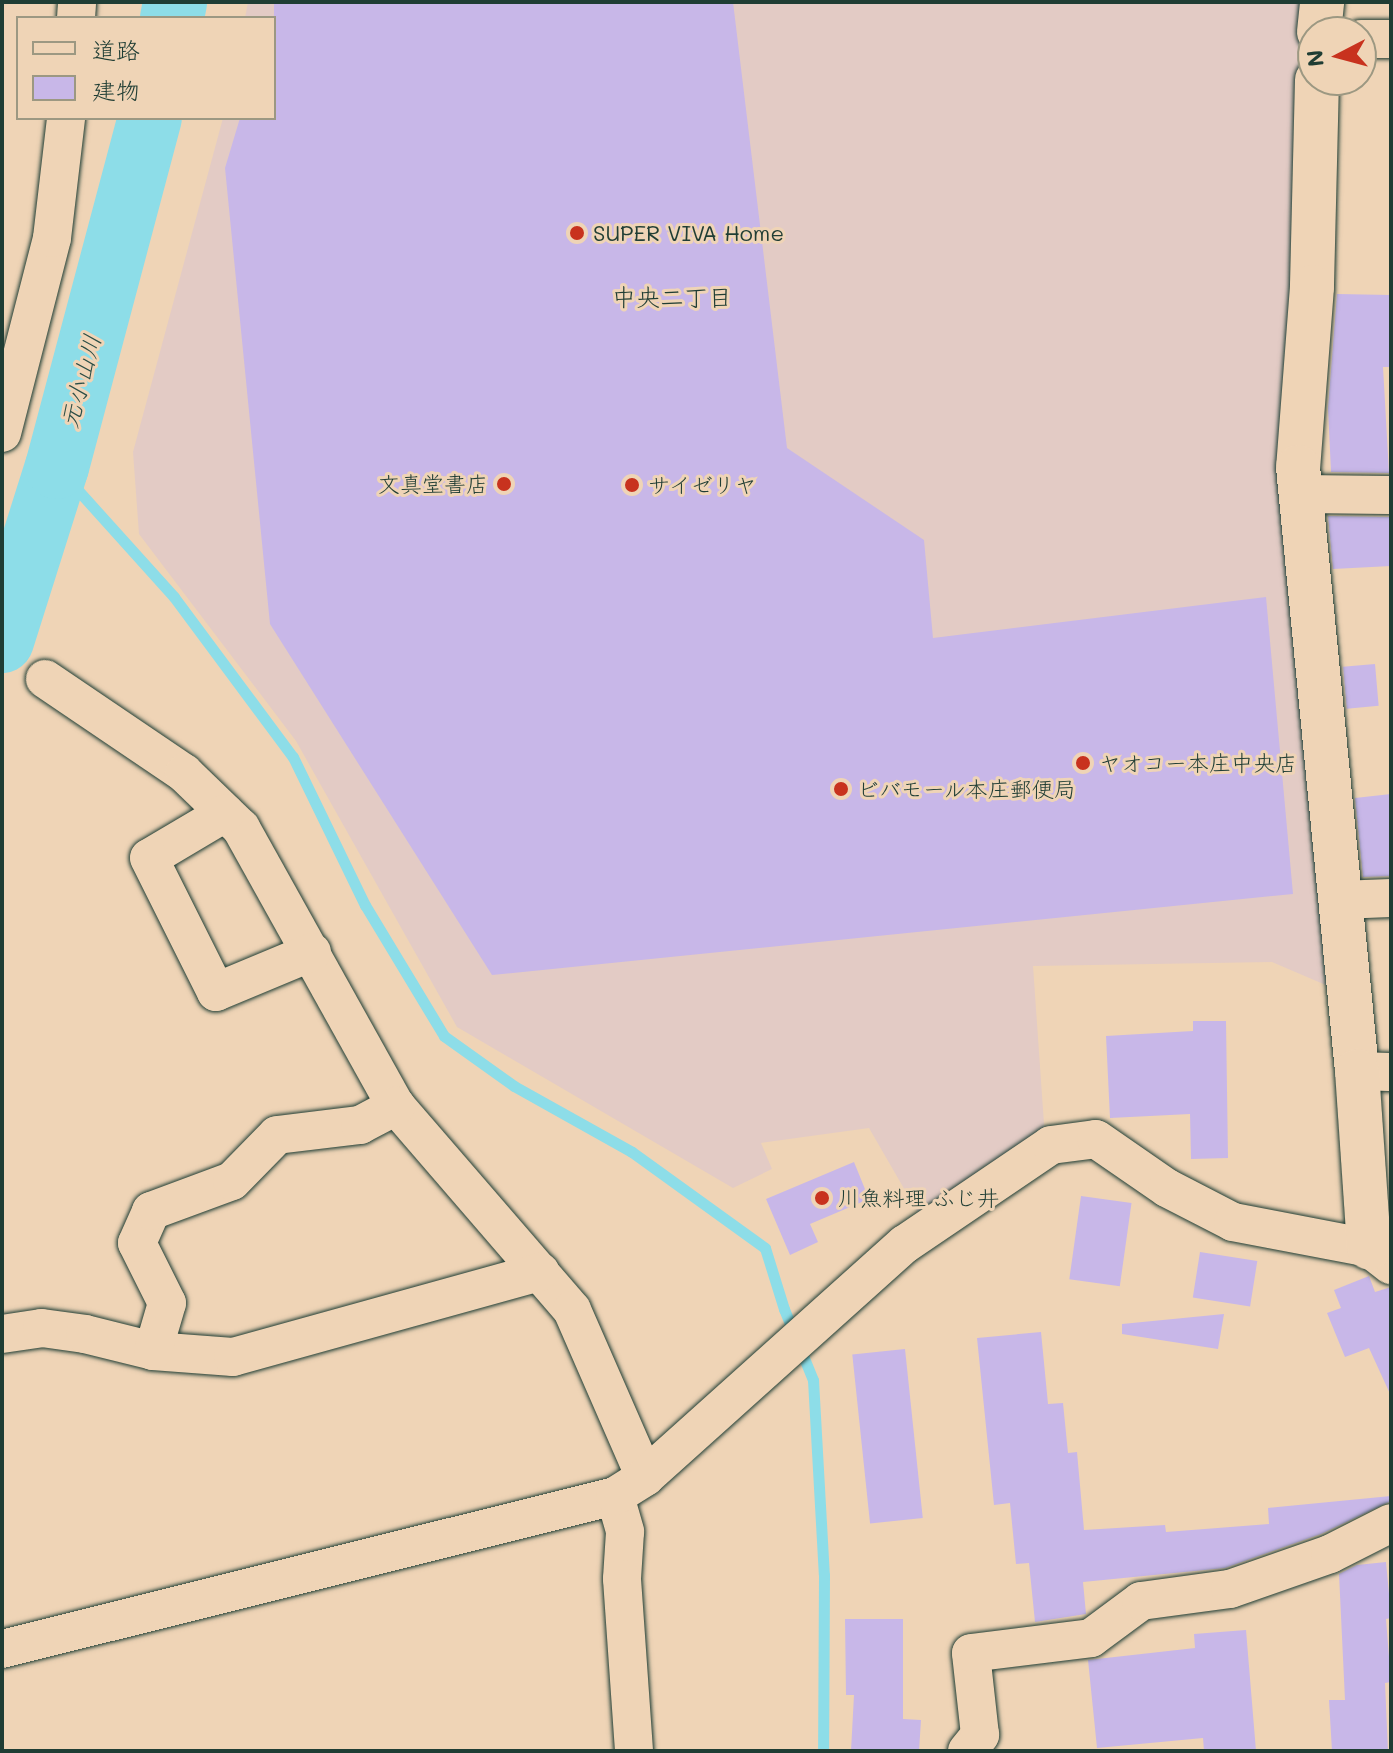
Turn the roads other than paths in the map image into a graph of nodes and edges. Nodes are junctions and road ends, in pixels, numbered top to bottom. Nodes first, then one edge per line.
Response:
1 (1317, 96) edge
2 (66, 120) edge
3 (2, 433) edge
4 (1300, 494) junction
5 (1391, 495) edge
6 (45, 679) dead end
7 (225, 813) junction
8 (1391, 898) edge
9 (1339, 900) junction
10 (312, 952) junction
11 (1374, 1071) edge
12 (396, 1106) junction
13 (1380, 1256) edge
14 (540, 1272) junction
15 (2, 1334) edge
16 (153, 1351) junction
17 (630, 1486) junction
18 (1391, 1523) edge
19 (2, 1649) edge
20 (634, 1751) edge
21 (967, 1751) edge

1 - 4 street
2 - 3 street
4 - 5 street
4 - 9 street
6 - 7 street
7 - 10 street
7 - 10 street
8 - 9 street
9 - 11 street
10 - 12 street
11 - 13 street
12 - 14 street
12 - 16 street
13 - 17 street
14 - 16 street
14 - 17 street
15 - 16 street
17 - 19 street
17 - 20 street
18 - 21 street

